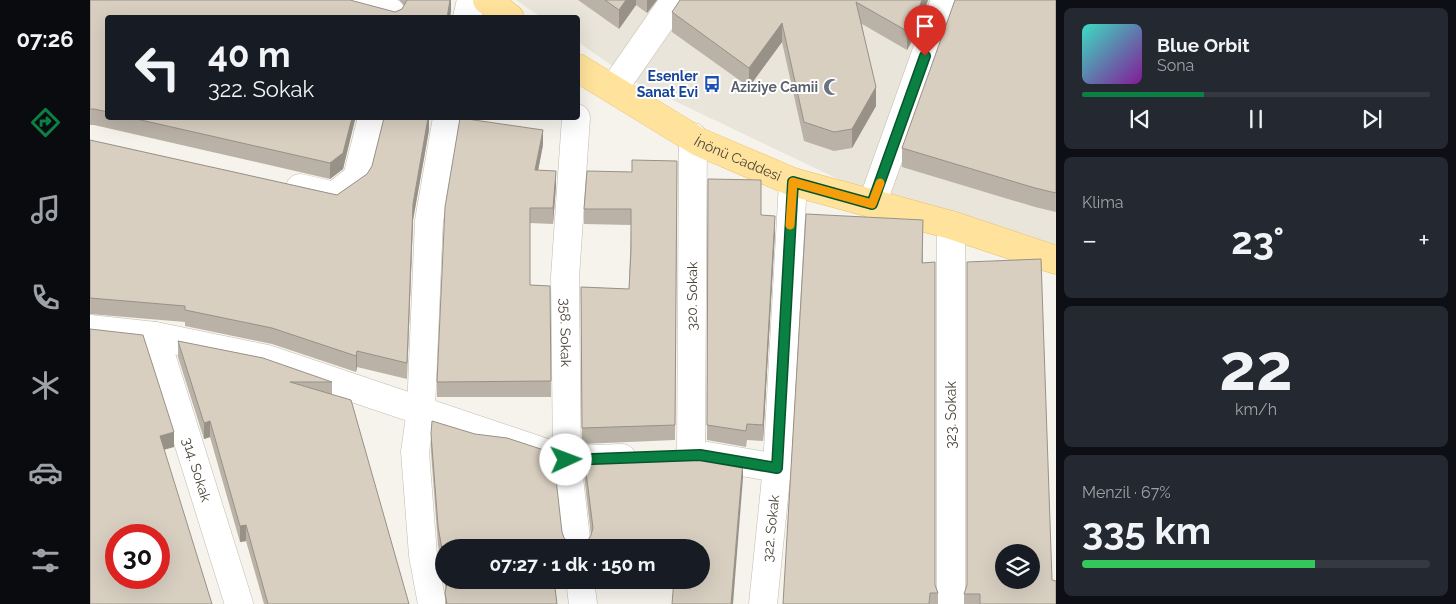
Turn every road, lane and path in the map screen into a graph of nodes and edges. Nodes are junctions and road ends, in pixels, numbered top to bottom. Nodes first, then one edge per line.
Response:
1 (350, 0) edge
2 (471, 0) edge
3 (487, 0) edge
4 (675, 0) edge
5 (944, 0) edge
6 (393, 10) edge
7 (468, 15) edge
8 (506, 15) edge
9 (580, 76) edge
10 (614, 88) junction
11 (372, 120) edge
12 (447, 120) edge
13 (576, 120) edge
14 (693, 137) junction
15 (793, 182) junction
16 (278, 183) edge
17 (872, 204) junction
18 (951, 225) junction
19 (1056, 260) edge
20 (90, 329) edge
21 (155, 336) junction
22 (421, 410) junction
23 (691, 456) junction
24 (566, 460) junction
25 (777, 468) junction
26 (575, 539) edge
27 (581, 589) edge
28 (239, 604) edge
29 (432, 604) edge
30 (583, 604) edge
31 (763, 604) edge
32 (952, 604) edge

1 - 6 street
2 - 7 street
3 - 8 main road
4 - 10 street
5 - 17 street
9 - 10 main road, İnönü Caddesi
10 - 14 main road, İnönü Caddesi
11 - 16 street
12 - 22 street
13 - 24 street, 358. Sokak
14 - 15 main road, İnönü Caddesi
14 - 23 street, 320. Sokak
15 - 17 main road, İnönü Caddesi
15 - 25 street, 322. Sokak
17 - 18 main road, İnönü Caddesi
18 - 19 main road, İnönü Caddesi
18 - 32 street, 323. Sokak
20 - 21 street
21 - 22 street
21 - 28 street, 314. Sokak
22 - 24 street
22 - 29 street
23 - 24 street
23 - 25 street
24 - 26 street, 358. Sokak
25 - 31 street, 322. Sokak
27 - 30 street

